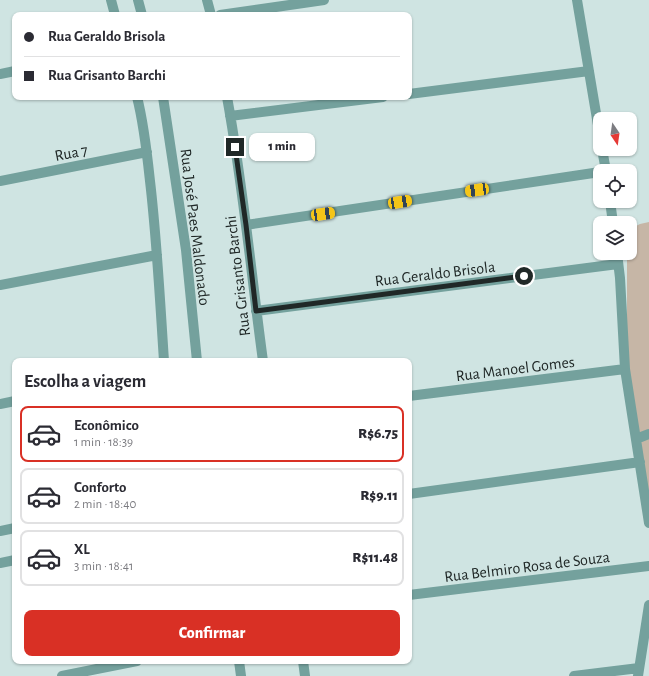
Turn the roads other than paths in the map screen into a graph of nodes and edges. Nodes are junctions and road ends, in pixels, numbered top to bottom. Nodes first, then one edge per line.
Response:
1 (111, 0) edge
2 (138, 0) edge
3 (207, 0) edge
4 (324, 0) edge
5 (577, 0) edge
6 (114, 12) edge
7 (141, 12) edge
8 (210, 12) edge
9 (241, 12) edge
10 (589, 71) junction
11 (12, 72) edge
12 (0, 74) edge
13 (412, 94) edge
14 (138, 100) edge
15 (163, 100) edge
16 (227, 100) edge
17 (359, 100) edge
18 (596, 112) edge
19 (230, 116) junction
20 (147, 152) junction
21 (593, 173) edge
22 (0, 181) edge
23 (246, 225) junction
24 (157, 255) junction
25 (617, 260) edge
26 (618, 264) junction
27 (0, 285) edge
28 (256, 311) junction
29 (164, 358) edge
30 (197, 358) edge
31 (263, 358) edge
32 (625, 370) junction
33 (412, 396) edge
34 (12, 402) edge
35 (0, 404) edge
36 (649, 434) edge
37 (636, 439) junction
38 (640, 462) junction
39 (412, 494) edge
40 (649, 523) edge
41 (12, 528) edge
42 (0, 530) edge
43 (12, 561) edge
44 (0, 563) edge
45 (649, 566) edge
46 (412, 595) edge
47 (649, 605) edge
48 (122, 664) edge
49 (239, 664) edge
50 (303, 664) edge
51 (639, 672) edge
52 (62, 676) edge
53 (241, 676) edge
54 (305, 676) edge
55 (574, 676) edge

1 - 6 street
2 - 7 street
3 - 8 street
4 - 9 street
5 - 10 street
10 - 13 street
10 - 18 street
11 - 12 street
14 - 20 street
15 - 30 street, Rua José Paes Maldonado
16 - 19 street, Rua Grisanto Barchi
17 - 19 street
19 - 23 street, Rua Grisanto Barchi
20 - 22 street, Rua 7
20 - 24 street
21 - 23 street
23 - 28 street, Rua Grisanto Barchi
24 - 27 street
24 - 29 street
25 - 26 street
26 - 28 street, Rua Geraldo Brisola
26 - 32 street
28 - 31 street, Rua Grisanto Barchi
32 - 33 street, Rua Manoel Gomes
32 - 37 street
34 - 35 street
36 - 37 street
37 - 38 street
38 - 39 street
38 - 40 street
41 - 42 street
43 - 44 street
45 - 46 street, Rua Belmiro Rosa de Souza
47 - 51 street
48 - 52 street
49 - 53 street
50 - 54 street
51 - 55 street

